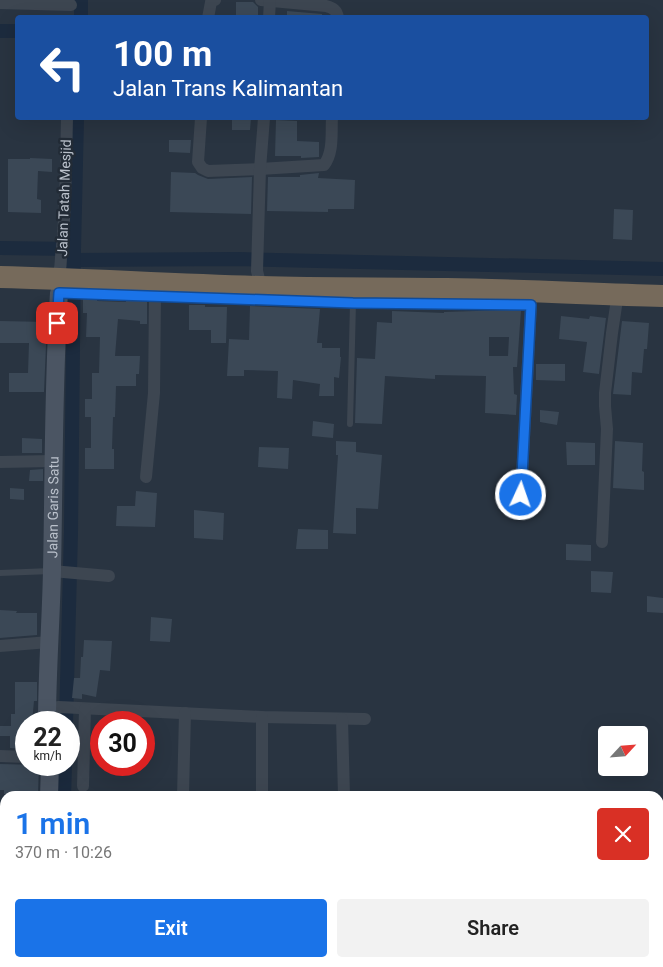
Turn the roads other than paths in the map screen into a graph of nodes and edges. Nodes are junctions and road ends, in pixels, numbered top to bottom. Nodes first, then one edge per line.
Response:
1 (215, 0) edge
2 (261, 0) edge
3 (270, 0) edge
4 (0, 3) edge
5 (70, 7) edge
6 (208, 15) edge
7 (269, 15) edge
8 (337, 15) edge
9 (67, 120) edge
10 (201, 120) edge
11 (264, 120) edge
12 (332, 120) edge
13 (260, 169) junction
14 (0, 277) edge
15 (259, 279) junction
16 (59, 280) junction
17 (100, 287) junction
18 (0, 293) edge
19 (155, 296) junction
20 (446, 296) junction
21 (663, 296) edge
22 (353, 303) junction
23 (531, 305) junction
24 (616, 306) junction
25 (663, 308) edge
26 (350, 424) dead end
27 (0, 462) edge
28 (52, 462) junction
29 (146, 477) dead end
30 (520, 514) dead end
31 (602, 542) dead end
32 (57, 572) junction
33 (0, 573) edge
34 (109, 576) dead end
35 (49, 642) junction
36 (0, 646) edge
37 (79, 709) junction
38 (51, 711) edge
39 (65, 711) edge
40 (185, 713) junction
41 (262, 716) junction
42 (342, 719) junction
43 (365, 720) dead end
44 (0, 756) edge
45 (15, 757) edge
46 (50, 776) edge
47 (83, 786) dead end
48 (49, 791) edge
49 (184, 791) edge
50 (262, 791) edge
51 (344, 791) edge

1 - 6 street
2 - 3 street
3 - 7 street
3 - 8 street
4 - 5 street
9 - 16 street, Jalan Tatah Mesjid
10 - 13 street
11 - 13 street
12 - 13 street
13 - 15 street
14 - 16 highway
15 - 17 highway
15 - 20 highway
16 - 17 highway
16 - 18 highway
16 - 28 street, Jalan Garis Satu
17 - 19 highway
19 - 22 highway
19 - 29 street
20 - 21 highway
20 - 22 highway
20 - 23 highway
22 - 26 lane
23 - 24 highway
23 - 30 street
24 - 25 highway
24 - 31 street
27 - 28 street
28 - 32 street, Jalan Garis Satu
32 - 33 lane
32 - 34 street
32 - 35 street, Jalan Garis Satu
35 - 36 street
35 - 38 street, Jalan Garis Satu
37 - 39 street
37 - 40 street
37 - 47 street
40 - 41 street
40 - 49 street
41 - 42 street
41 - 50 street
42 - 43 street
42 - 51 street
44 - 45 street
46 - 48 street

